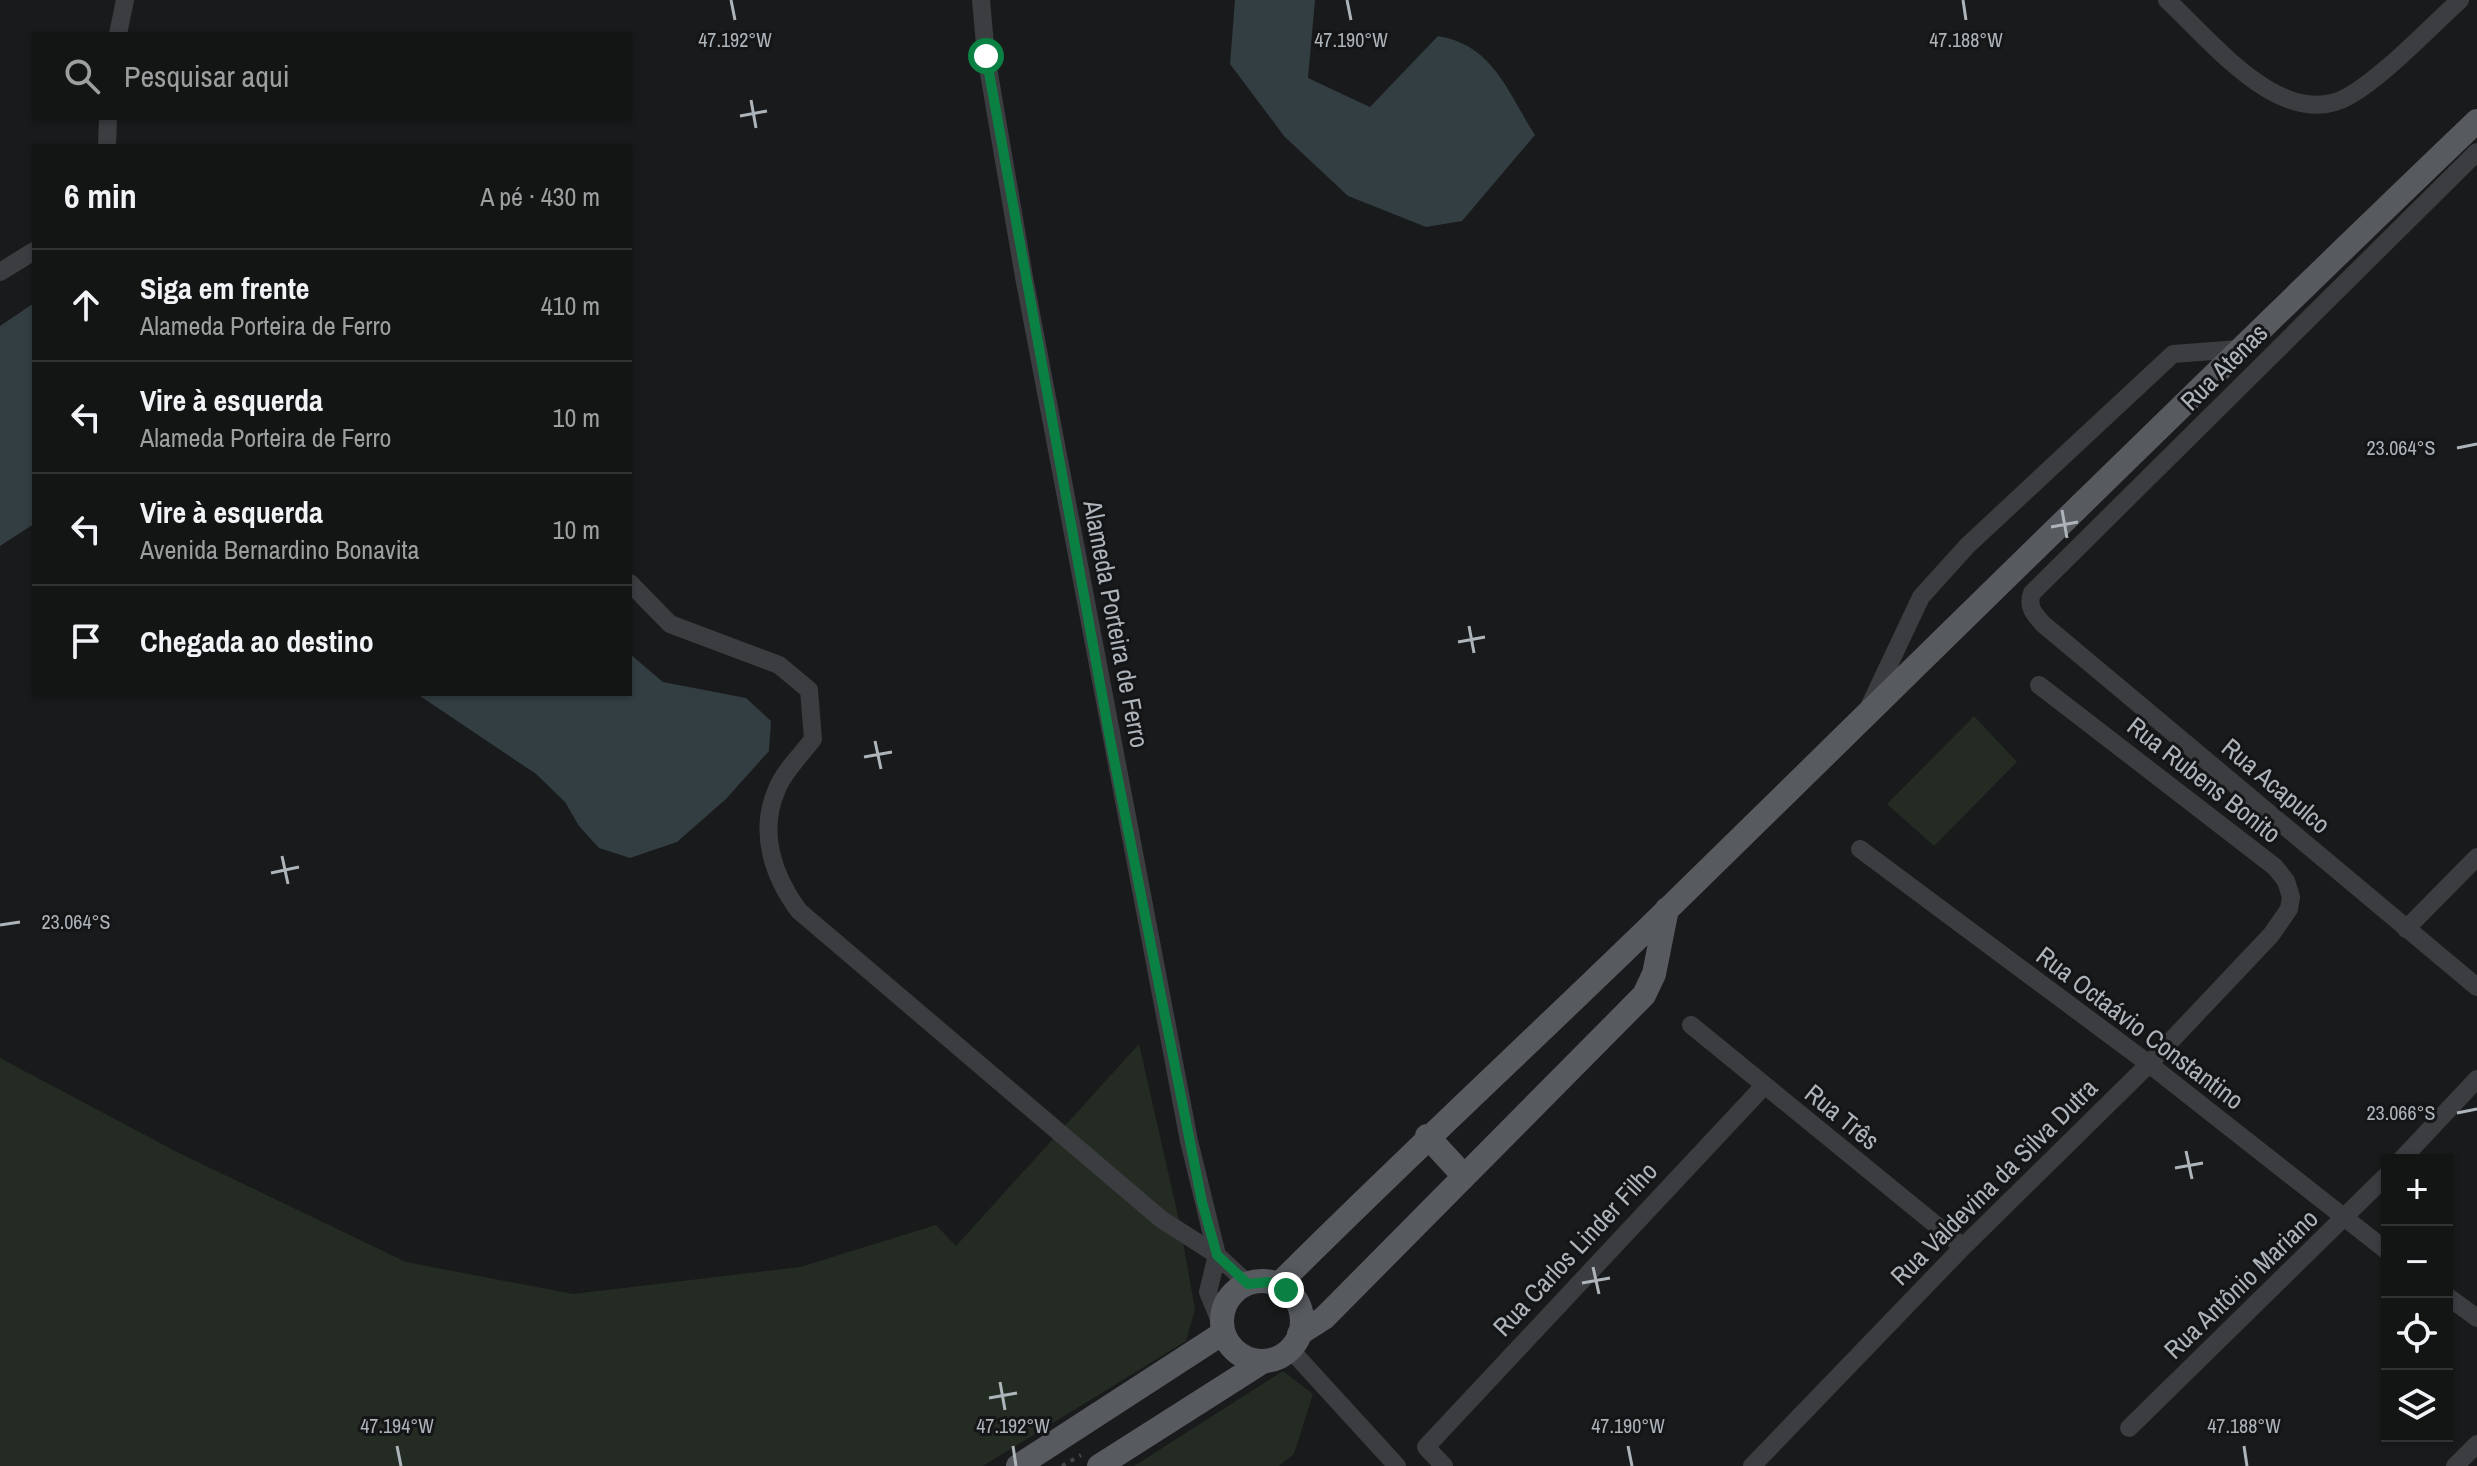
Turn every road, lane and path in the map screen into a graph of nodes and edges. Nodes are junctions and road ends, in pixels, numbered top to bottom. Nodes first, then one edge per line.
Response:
1 (125, 0) edge
2 (981, 0) edge
3 (2167, 0) edge
4 (2460, 0) edge
5 (118, 32) edge
6 (108, 120) edge
7 (2477, 121) edge
8 (107, 144) edge
9 (2477, 152) edge
10 (32, 252) edge
11 (0, 272) edge
12 (2239, 349) junction
13 (632, 585) edge
14 (2043, 624) joint
15 (2039, 685) dead end
16 (1866, 713) junction
17 (1860, 849) dead end
18 (2477, 857) edge
19 (1667, 909) junction
20 (2406, 929) junction
21 (2271, 935) joint
22 (2477, 987) edge
23 (1691, 1025) dead end
24 (2149, 1064) junction
25 (2477, 1079) edge
26 (1763, 1087) junction
27 (1427, 1136) junction
28 (2407, 1154) edge
29 (1464, 1176) junction
30 (2381, 1181) edge
31 (2345, 1219) junction
32 (2381, 1246) edge
33 (1963, 1247) junction
34 (1217, 1255) junction
35 (1248, 1284) junction
36 (1278, 1285) junction
37 (2450, 1298) edge
38 (2477, 1318) edge
39 (1223, 1329) junction
40 (1295, 1342) junction
41 (1264, 1361) junction
42 (2129, 1428) dead end
43 (2477, 1444) edge
44 (1018, 1466) edge
45 (1099, 1466) edge
46 (1397, 1466) edge
47 (1444, 1466) edge
48 (1752, 1466) edge
49 (2455, 1466) edge

1 - 5 street
2 - 34 street, Alameda Porteira de Ferro
3 - 4 street
6 - 8 street
7 - 12 main road
9 - 14 street, Rua Atenas
10 - 11 street
12 - 16 main road
12 - 16 street
13 - 34 street
14 - 20 street, Rua Acapulco
15 - 21 street, Rua Rubens Bonito
16 - 19 main road
17 - 24 street, Rua Octaávio Constantino
18 - 20 street
19 - 27 main road
19 - 29 main road
20 - 22 street, Rua Acapulco
21 - 24 street, Rua Valdevina da Silva Dutra
23 - 26 street, Rua Três
24 - 31 street, Rua Octaávio Constantino
24 - 33 street, Rua Valdevina da Silva Dutra
25 - 28 street
26 - 33 street, Rua Três
26 - 47 street, Rua Carlos Linder Filho
27 - 29 main road
27 - 36 main road
29 - 40 main road
30 - 31 street, Rua Antônio Mariano
31 - 32 street, Rua Octaávio Constantino
31 - 42 street, Rua Antônio Mariano
33 - 48 street, Rua Valdevina da Silva Dutra
34 - 35 street
34 - 39 street, Alameda Porteira de Ferro
35 - 36 main road
35 - 39 main road
36 - 40 main road
37 - 38 street
39 - 41 main road
39 - 44 main road
40 - 41 main road
40 - 46 street
41 - 45 main road
43 - 49 street

